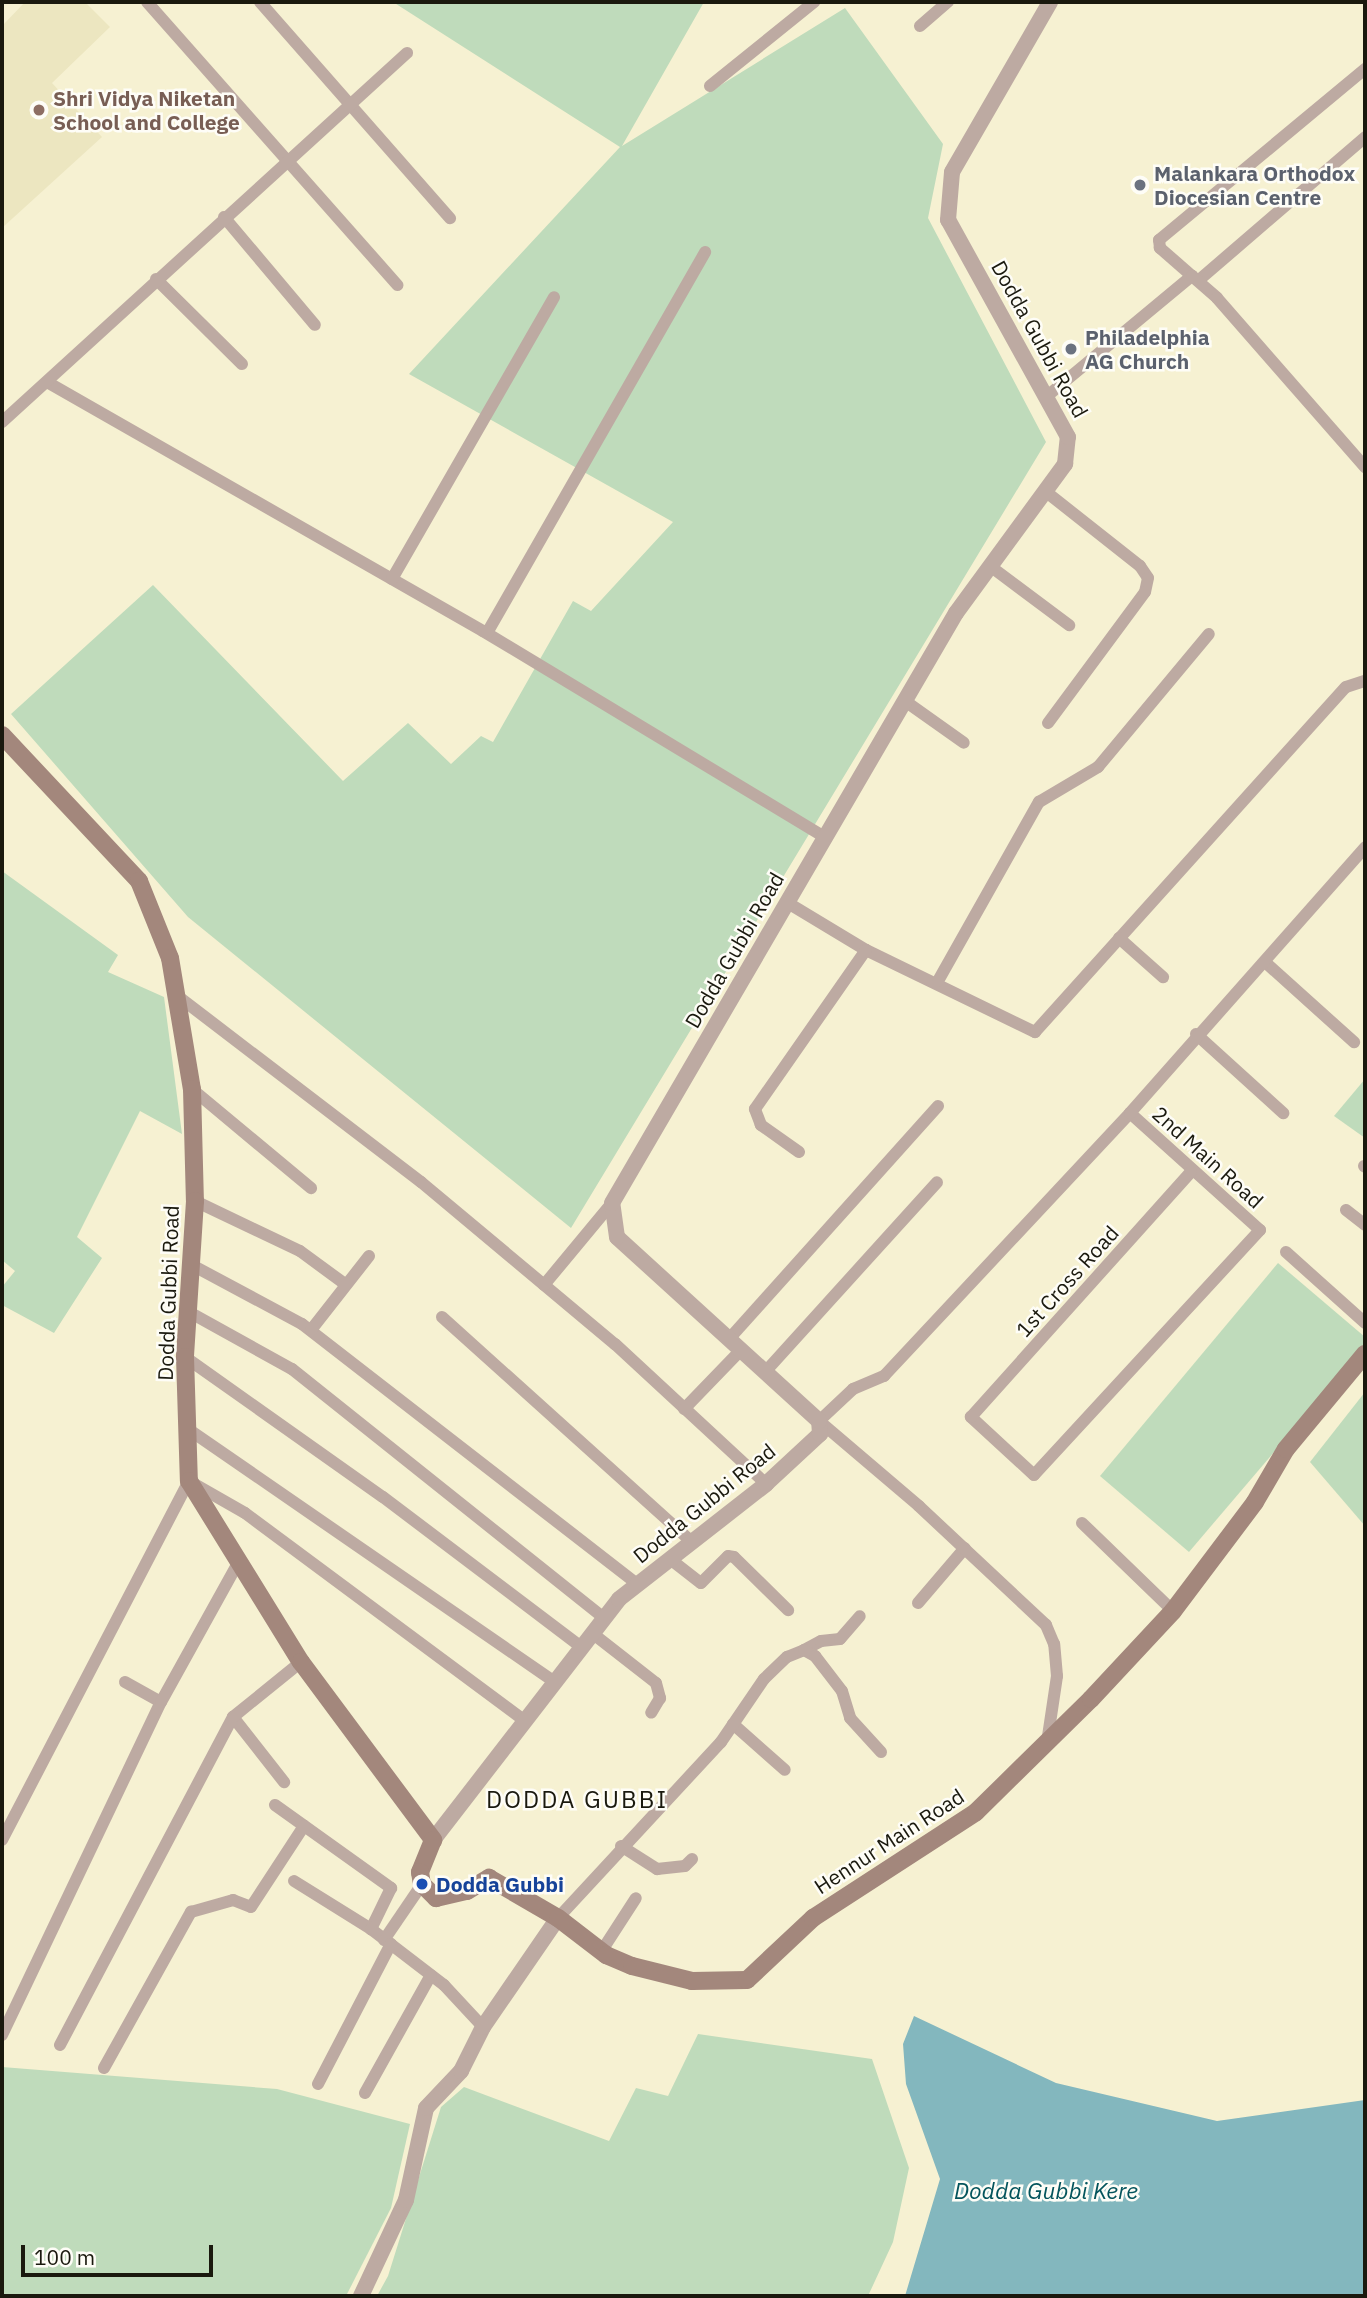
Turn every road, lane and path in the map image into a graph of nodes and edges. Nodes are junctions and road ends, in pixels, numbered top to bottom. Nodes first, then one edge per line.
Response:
1 (147, 2) edge
2 (260, 2) edge
3 (814, 2) edge
4 (948, 2) edge
5 (1049, 2) edge
6 (920, 26) dead end
7 (407, 53) dead end
8 (1365, 69) edge
9 (710, 86) dead end
10 (352, 102) junction
11 (1365, 137) edge
12 (288, 160) junction
13 (225, 217) junction
14 (450, 218) dead end
15 (705, 252) dead end
16 (1196, 278) junction
17 (156, 279) junction
18 (397, 285) dead end
19 (554, 297) dead end
20 (315, 325) dead end
21 (242, 364) dead end
22 (47, 382) junction
23 (1046, 397) junction
24 (2, 422) edge
25 (1365, 467) edge
26 (1045, 491) junction
27 (990, 566) junction
28 (392, 579) junction
29 (1069, 625) dead end
30 (487, 633) junction
31 (1209, 634) dead end
32 (1365, 681) edge
33 (905, 701) junction
34 (1048, 723) dead end
35 (2, 735) edge
36 (964, 743) dead end
37 (826, 838) junction
38 (1365, 847) edge
39 (788, 903) junction
40 (1119, 938) junction
41 (866, 950) junction
42 (1265, 962) junction
43 (1163, 977) dead end
44 (938, 981) junction
45 (174, 994) junction
46 (1196, 1034) junction
47 (1354, 1042) dead end
48 (192, 1088) junction
49 (938, 1106) dead end
50 (1130, 1113) junction
51 (1283, 1113) dead end
52 (799, 1152) dead end
53 (1191, 1172) junction
54 (937, 1182) dead end
55 (311, 1188) dead end
56 (195, 1201) junction
57 (612, 1203) junction
58 (1346, 1210) dead end
59 (1365, 1225) edge
60 (1286, 1252) dead end
61 (369, 1256) dead end
62 (191, 1264) junction
63 (345, 1284) junction
64 (544, 1285) junction
65 (189, 1312) junction
66 (442, 1317) dead end
67 (1365, 1323) edge
68 (310, 1330) junction
69 (735, 1344) junction
70 (1365, 1354) edge
71 (185, 1357) junction
72 (765, 1372) junction
73 (684, 1409) junction
74 (971, 1417) joint
75 (819, 1421) junction
76 (188, 1429) junction
77 (190, 1481) junction
78 (766, 1485) junction
79 (1082, 1523) dead end
80 (692, 1542) junction
81 (965, 1548) junction
82 (670, 1559) junction
83 (238, 1563) junction
84 (637, 1584) junction
85 (918, 1602) dead end
86 (788, 1610) dead end
87 (1173, 1611) junction
88 (860, 1616) dead end
89 (604, 1618) junction
90 (592, 1633) junction
91 (582, 1647) junction
92 (804, 1650) junction
93 (301, 1662) junction
94 (125, 1682) dead end
95 (555, 1682) junction
96 (161, 1702) junction
97 (651, 1713) dead end
98 (233, 1717) junction
99 (524, 1721) junction
100 (733, 1724) junction
101 (1047, 1743) junction
102 (881, 1752) dead end
103 (785, 1770) dead end
104 (284, 1782) dead end
105 (275, 1805) dead end
106 (304, 1826) junction
107 (2, 1840) edge
108 (433, 1840) junction
109 (621, 1846) junction
110 (692, 1859) dead end
111 (294, 1881) dead end
112 (422, 1884) junction
113 (391, 1888) junction
114 (636, 1898) dead end
115 (558, 1918) junction
116 (371, 1929) junction
117 (387, 1942) junction
118 (601, 1952) junction
119 (431, 1975) junction
120 (483, 2027) junction
121 (2, 2035) edge
122 (61, 2045) dead end
123 (104, 2068) dead end
124 (318, 2084) dead end
125 (365, 2093) dead end
126 (360, 2296) edge

1 - 12 street
2 - 10 street
3 - 9 street
4 - 6 street
5 - 23 street, Dodda Gubbi Road
7 - 10 street
8 - 16 street
10 - 12 street
10 - 14 street
11 - 16 street
12 - 13 street
12 - 18 street
13 - 17 street
13 - 20 street
15 - 30 street
16 - 23 street
16 - 25 street
17 - 21 street
17 - 22 street
19 - 28 street
22 - 24 street
22 - 28 street
23 - 26 street, Dodda Gubbi Road
26 - 27 street, Dodda Gubbi Road
26 - 34 street
27 - 29 street
27 - 33 street, Dodda Gubbi Road
28 - 30 street
30 - 37 street
31 - 44 street
32 - 40 street
33 - 36 street
33 - 37 street, Dodda Gubbi Road
35 - 45 main road, Dodda Gubbi Road
37 - 39 street, Dodda Gubbi Road
38 - 42 street
39 - 41 street
39 - 57 street, Dodda Gubbi Road
40 - 43 street
40 - 44 street
41 - 44 street
41 - 52 street
42 - 46 street
42 - 47 street
45 - 48 main road, Dodda Gubbi Road
45 - 64 street
46 - 50 street
46 - 51 street
48 - 55 street
48 - 56 main road, Dodda Gubbi Road
49 - 69 street
50 - 53 street, 2nd Main Road
50 - 75 street
53 - 74 street, 1st Cross Road
53 - 74 street, 2nd Main Road
54 - 72 street
56 - 62 main road, Dodda Gubbi Road
56 - 63 street
57 - 64 street
57 - 69 street
58 - 59 street
60 - 67 street
61 - 63 street
62 - 65 main road, Dodda Gubbi Road
62 - 68 street
63 - 68 street
64 - 73 street
65 - 71 main road, Dodda Gubbi Road
65 - 89 street
66 - 80 street
68 - 84 street
69 - 72 street
69 - 73 street
70 - 87 main road, Hennur Main Road
71 - 76 main road, Dodda Gubbi Road
71 - 91 street
72 - 75 street
73 - 78 street
75 - 78 street, Dodda Gubbi Road
75 - 81 street
76 - 77 main road, Dodda Gubbi Road
76 - 95 street
77 - 83 main road, Dodda Gubbi Road
77 - 99 street
77 - 107 street
78 - 80 street, Dodda Gubbi Road
79 - 87 street
80 - 82 street, Dodda Gubbi Road
81 - 85 street
81 - 101 street
82 - 84 street, Dodda Gubbi Road
82 - 86 street
83 - 93 main road, Dodda Gubbi Road
83 - 96 street
84 - 89 street, Dodda Gubbi Road
87 - 101 main road, Hennur Main Road
88 - 92 street
89 - 90 street, Dodda Gubbi Road
90 - 91 street, Dodda Gubbi Road
90 - 97 street
91 - 95 street, Dodda Gubbi Road
92 - 100 street
92 - 102 street
93 - 98 street
93 - 108 main road, Dodda Gubbi Road
94 - 96 street
95 - 99 street, Dodda Gubbi Road
96 - 121 street
98 - 104 street
98 - 122 street
99 - 108 street, Dodda Gubbi Road
100 - 103 street
100 - 109 street
101 - 118 main road, Hennur Main Road
105 - 106 street
106 - 113 street
106 - 123 street
108 - 112 main road
109 - 110 street
109 - 115 street
111 - 116 street
112 - 113 street
112 - 115 main road, Hennur Main Road
112 - 117 street
113 - 116 street
114 - 118 street
115 - 118 main road, Hennur Main Road
115 - 120 street
116 - 117 street
117 - 119 street
117 - 124 street
119 - 120 street
119 - 125 street
120 - 126 street

